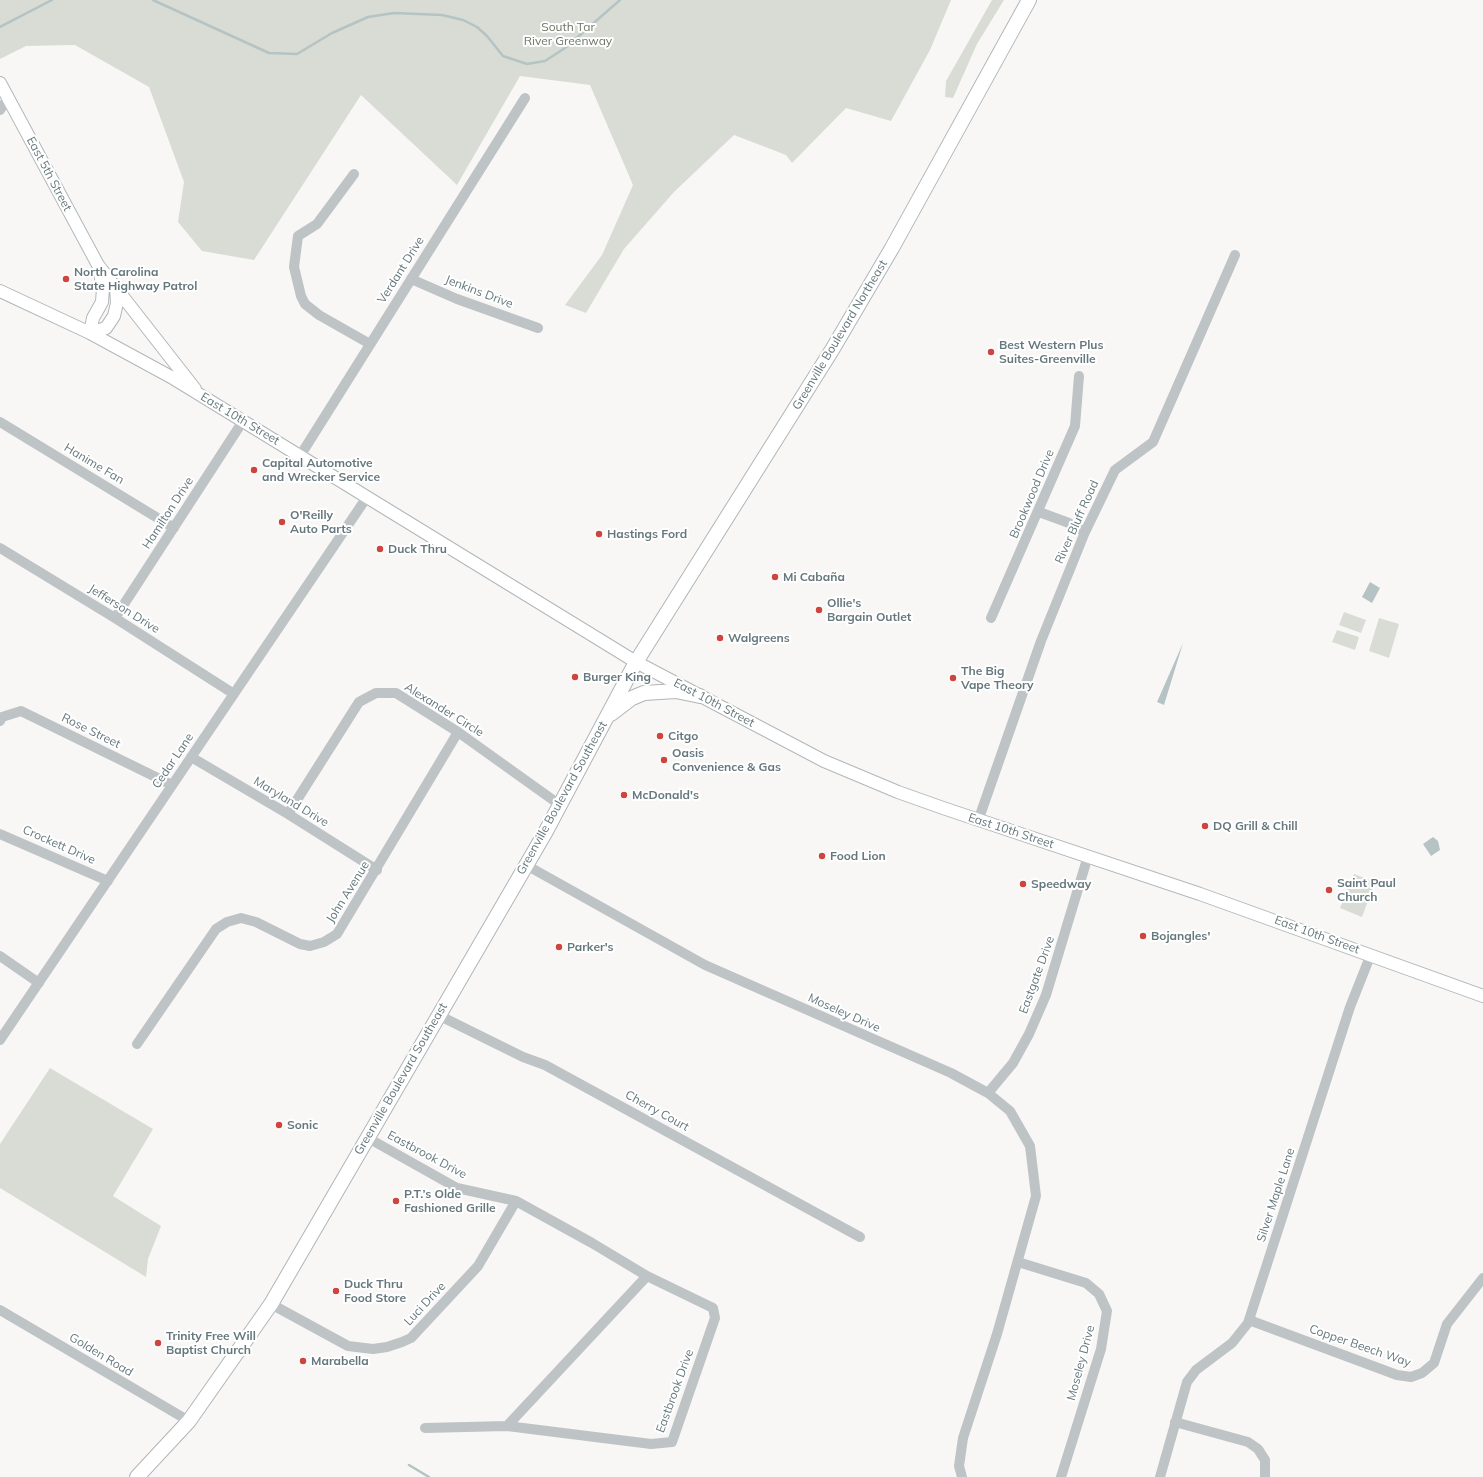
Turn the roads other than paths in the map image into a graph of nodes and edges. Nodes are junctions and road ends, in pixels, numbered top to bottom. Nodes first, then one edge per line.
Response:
1 (1029, 0) edge
2 (0, 83) edge
3 (8, 98) junction
4 (525, 98) dead end
5 (0, 110) edge
6 (354, 174) dead end
7 (1235, 254) dead end
8 (98, 265) junction
9 (411, 279) junction
10 (116, 287) junction
11 (0, 291) edge
12 (538, 328) dead end
13 (90, 333) junction
14 (370, 344) junction
15 (1079, 376) dead end
16 (199, 394) junction
17 (243, 421) junction
18 (0, 422) edge
19 (300, 456) junction
20 (367, 497) junction
21 (1039, 512) junction
22 (174, 528) junction
23 (1086, 532) junction
24 (0, 548) edge
25 (115, 618) junction
26 (991, 618) dead end
27 (636, 662) junction
28 (234, 694) junction
29 (700, 696) junction
30 (607, 716) junction
31 (0, 721) edge
32 (458, 732) junction
33 (191, 757) junction
34 (172, 785) junction
35 (560, 805) junction
36 (288, 814) junction
37 (978, 821) junction
38 (0, 834) edge
39 (1088, 856) junction
40 (526, 865) junction
41 (377, 870) junction
42 (108, 881) junction
43 (1371, 954) junction
44 (0, 956) edge
45 (38, 983) junction
46 (1483, 996) edge
47 (438, 1015) junction
48 (0, 1040) edge
49 (137, 1044) dead end
50 (988, 1093) junction
51 (368, 1138) junction
52 (516, 1201) junction
53 (860, 1237) dead end
54 (1018, 1262) junction
55 (647, 1276) junction
56 (1483, 1278) edge
57 (272, 1304) junction
58 (0, 1310) edge
59 (1249, 1320) junction
60 (189, 1421) junction
61 (1175, 1422) junction
62 (507, 1426) junction
63 (425, 1428) dead end
64 (137, 1477) edge
65 (962, 1477) edge
66 (1061, 1477) edge
67 (1160, 1477) edge
68 (1265, 1477) edge

1 - 27 highway, Greenville Boulevard Northeast
2 - 3 main road, East 5th Street
3 - 5 street
3 - 8 main road, East 5th Street
4 - 9 street, Verdant Drive
6 - 14 street
7 - 23 street, River Bluff Road
8 - 10 main road, East 5th Street
8 - 13 main road, East 5th Street
9 - 12 street, Jenkins Drive
9 - 14 street, Verdant Drive
10 - 13 main road
10 - 16 main road, East 5th Street
11 - 13 main road, East 10th Street
13 - 16 main road, East 10th Street
14 - 19 street, Verdant Drive
15 - 21 street, Brookwood Drive
16 - 17 main road, East 10th Street
17 - 19 main road, East 10th Street
17 - 22 street, Hamilton Drive
18 - 22 street, Hanime Fan
19 - 20 main road, East 10th Street
20 - 27 main road, East 10th Street
20 - 28 street, Cedar Lane
21 - 23 street
21 - 26 street, Brookwood Drive
22 - 25 street, Hamilton Drive
23 - 37 street, River Bluff Road
24 - 25 street, Jefferson Drive
25 - 28 street, Jefferson Drive
27 - 29 main road, East 10th Street
27 - 30 highway, Greenville Boulevard Southeast
28 - 33 street, Cedar Lane
29 - 30 highway
29 - 37 main road, East 10th Street
30 - 35 highway, Greenville Boulevard Southeast
31 - 34 street, Rose Street
32 - 35 street, Alexander Circle
32 - 36 street, Alexander Circle
32 - 41 street, John Avenue
33 - 34 street, Cedar Lane
33 - 36 street, Maryland Drive
34 - 42 street, Cedar Lane
35 - 40 highway, Greenville Boulevard Southeast
36 - 41 street, Maryland Drive
37 - 39 main road, East 10th Street
38 - 42 street, Crockett Drive
39 - 43 main road, East 10th Street
39 - 50 street, Eastgate Drive
40 - 47 highway, Greenville Boulevard Southeast
40 - 50 street, Moseley Drive
41 - 49 street, John Avenue
42 - 45 street, Cedar Lane
43 - 46 main road, East 10th Street
43 - 59 street, Silver Maple Lane
44 - 45 street
45 - 48 street, Cedar Lane
47 - 51 highway, Greenville Boulevard Southeast
47 - 53 street, Cherry Court
50 - 54 street, Moseley Drive
51 - 52 street, Eastbrook Drive
51 - 57 highway, Greenville Boulevard Southeast
52 - 55 street, Eastbrook Drive
52 - 57 street, Luci Drive
54 - 65 street, Moseley Drive
54 - 66 street, Moseley Drive
55 - 62 street
55 - 62 street, Eastbrook Drive
56 - 59 street, Copper Beech Way
57 - 60 highway, Greenville Boulevard Southeast
58 - 60 street, Golden Road
59 - 61 street, Silver Maple Lane
60 - 64 highway, Greenville Boulevard Southeast
61 - 67 street, Silver Maple Lane
61 - 68 street
62 - 63 street, Eastbrook Drive

